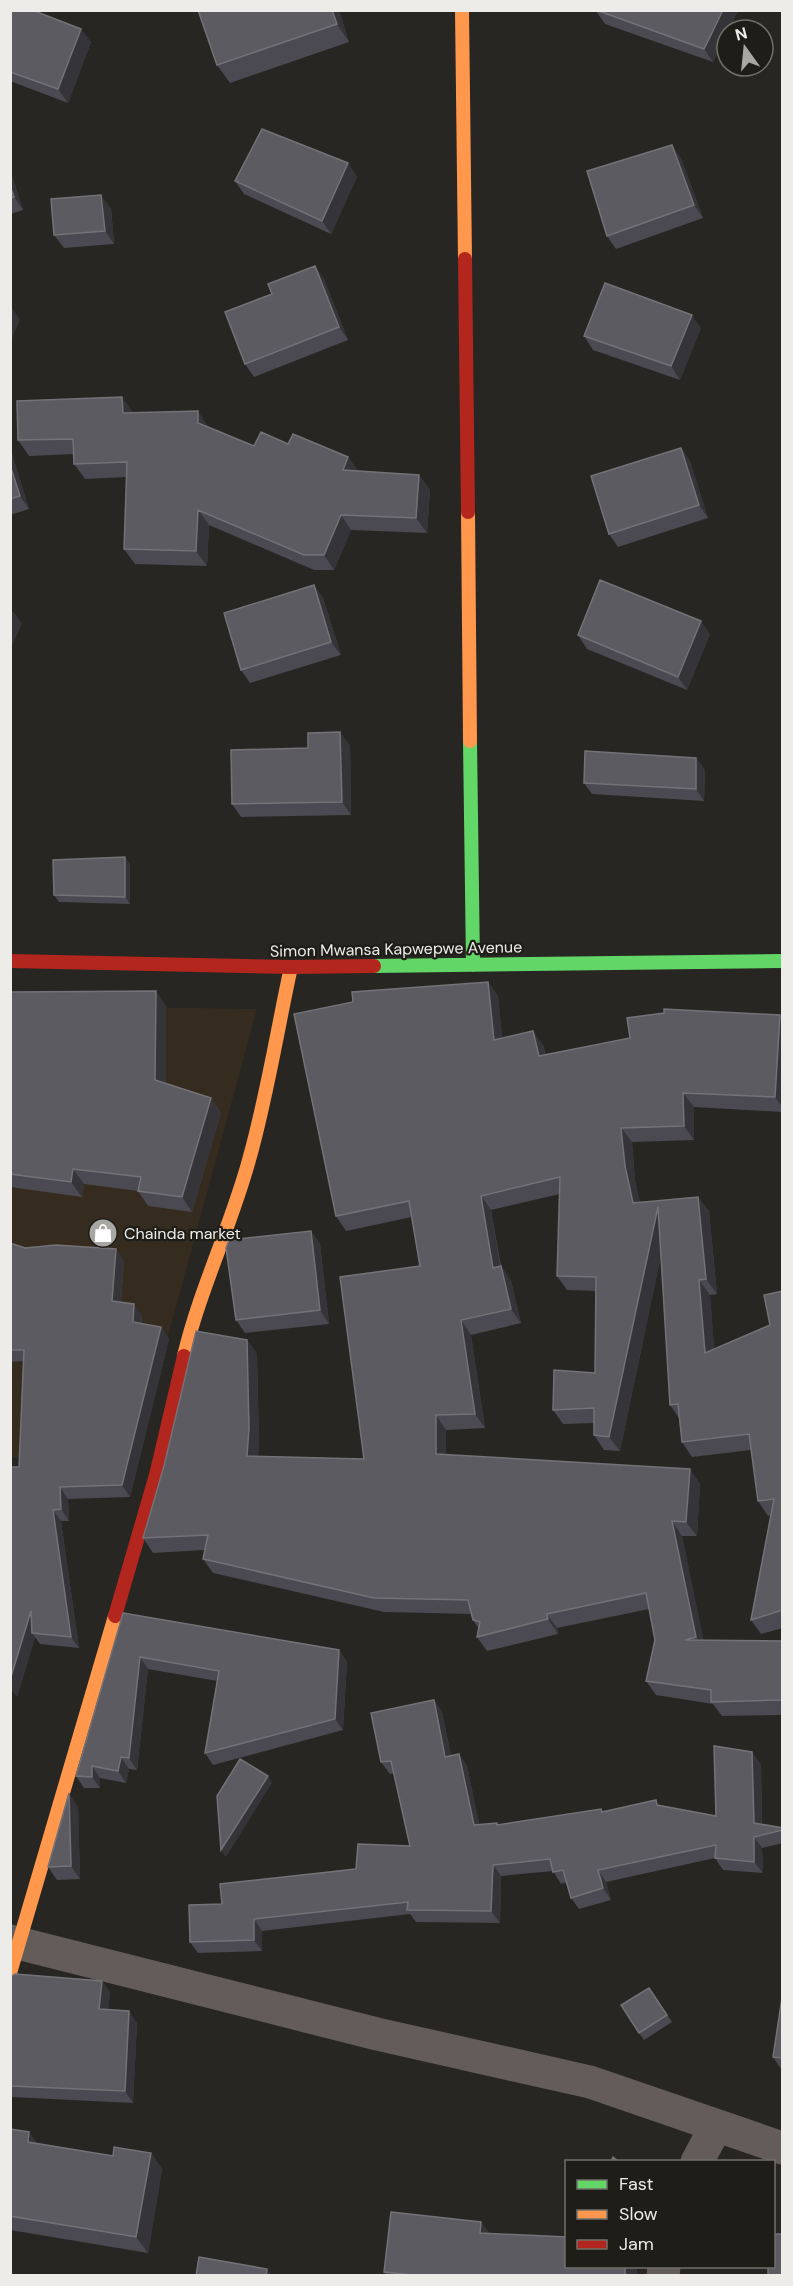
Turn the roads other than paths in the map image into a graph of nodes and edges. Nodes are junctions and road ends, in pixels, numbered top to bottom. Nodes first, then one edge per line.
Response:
1 (462, 10) edge
2 (10, 961) edge
3 (783, 961) edge
4 (473, 964) junction
5 (291, 967) junction
6 (13, 1952) edge
7 (716, 2126) junction
8 (783, 2148) edge
9 (698, 2160) edge

1 - 4 street
2 - 5 street, Simon Mwansa Kapwepwe Avenue
3 - 4 street, Simon Mwansa Kapwepwe Avenue
4 - 5 street, Simon Mwansa Kapwepwe Avenue
5 - 6 street
6 - 7 street
7 - 8 street
7 - 9 street

